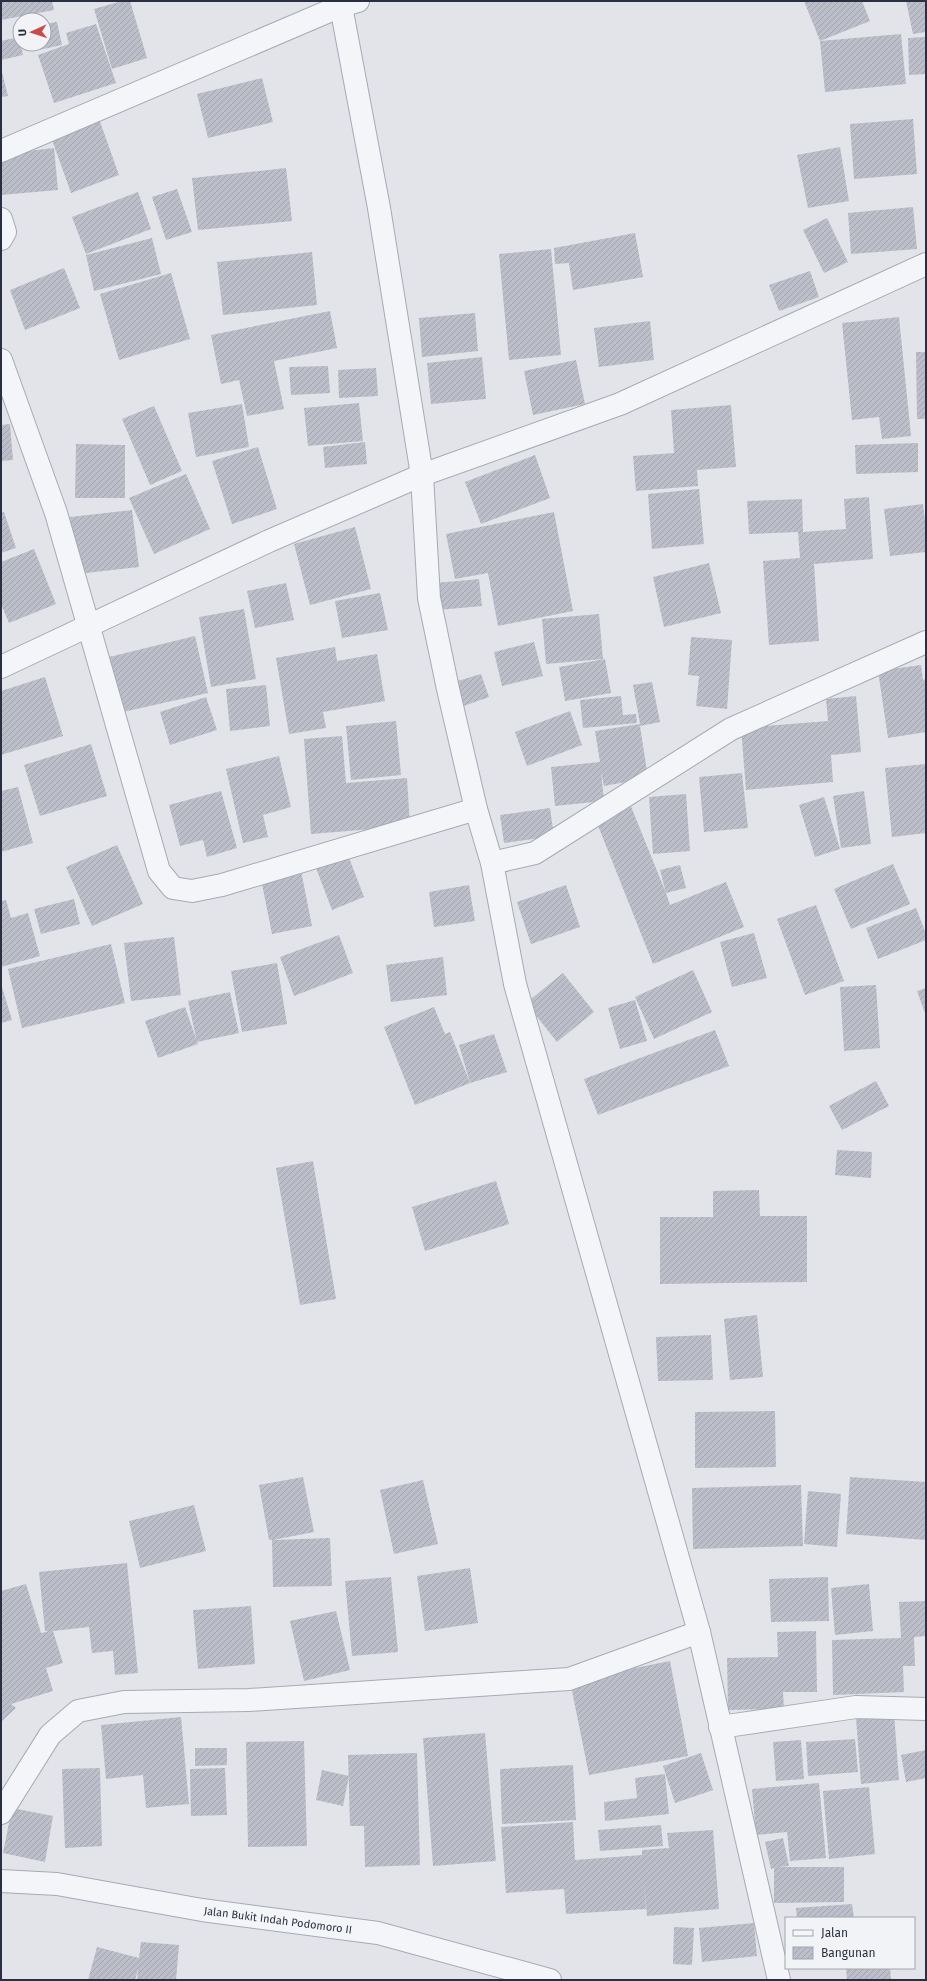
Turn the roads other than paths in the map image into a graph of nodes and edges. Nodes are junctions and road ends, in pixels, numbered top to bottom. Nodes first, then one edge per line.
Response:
1 (346, 2) edge
2 (1, 151) edge
3 (1, 219) edge
4 (1, 239) edge
5 (926, 264) edge
6 (1, 360) edge
7 (422, 475) junction
8 (87, 627) junction
9 (926, 642) edge
10 (1, 667) edge
11 (476, 809) junction
12 (492, 864) junction
13 (699, 1632) junction
14 (926, 1709) edge
15 (720, 1727) junction
16 (1, 1813) edge
17 (1, 1881) edge
18 (550, 1980) edge
19 (779, 1980) edge

1 - 2 street
1 - 7 street
3 - 4 street
5 - 7 street
6 - 8 street
7 - 8 street
7 - 11 street
8 - 10 street
8 - 11 street
9 - 12 street
11 - 12 street
12 - 13 street
13 - 15 street
13 - 16 street
14 - 15 street
15 - 19 street
17 - 18 street, Jalan Bukit Indah Podomoro II

